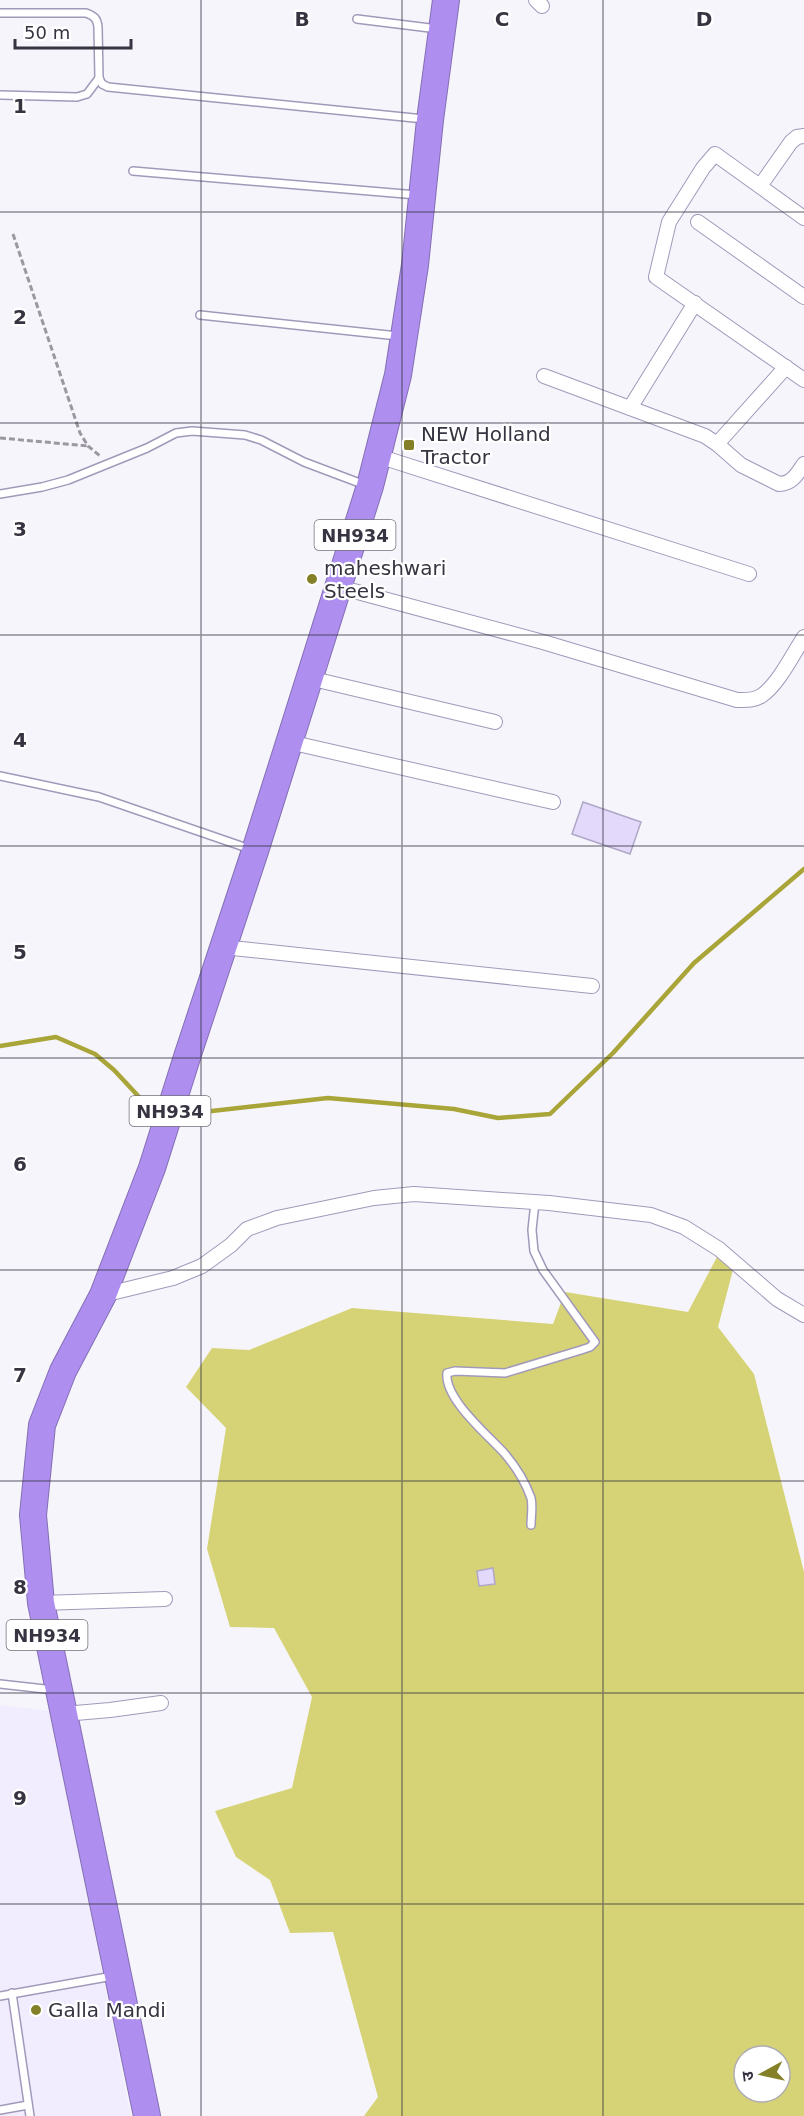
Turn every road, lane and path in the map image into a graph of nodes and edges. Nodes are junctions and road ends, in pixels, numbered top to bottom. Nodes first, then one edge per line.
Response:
1 (446, 0) edge
2 (0, 13) edge
3 (357, 19) dead end
4 (440, 29) junction
5 (99, 78) junction
6 (0, 95) edge
7 (430, 120) junction
8 (804, 136) edge
9 (133, 171) dead end
10 (760, 186) junction
11 (422, 195) junction
12 (804, 218) edge
13 (699, 222) dead end
14 (13, 234) dead end
15 (804, 297) edge
16 (695, 303) junction
17 (200, 315) dead end
18 (404, 337) junction
19 (786, 367) junction
20 (544, 376) dead end
21 (804, 380) edge
22 (630, 408) junction
23 (0, 438) edge
24 (717, 444) junction
25 (88, 446) junction
26 (378, 456) junction
27 (113, 461) junction
28 (804, 464) edge
29 (369, 486) junction
30 (0, 494) edge
31 (749, 574) dead end
32 (339, 587) junction
33 (804, 637) edge
34 (309, 678) junction
35 (495, 722) dead end
36 (289, 742) junction
37 (0, 776) edge
38 (553, 802) dead end
39 (255, 851) junction
40 (223, 946) junction
41 (592, 986) dead end
42 (535, 1202) junction
43 (103, 1295) junction
44 (804, 1315) edge
45 (531, 1525) dead end
46 (165, 1599) dead end
47 (41, 1603) junction
48 (0, 1684) edge
49 (61, 1702) junction
50 (161, 1703) dead end
51 (118, 1975) junction
52 (12, 1994) junction
53 (0, 1996) edge
54 (28, 2105) junction
55 (0, 2110) edge
56 (30, 2116) edge
57 (147, 2116) edge

1 - 4 highway, NH934
2 - 5 lane
3 - 4 lane
4 - 7 highway, NH934
5 - 6 lane
5 - 7 lane
7 - 11 highway, NH934
8 - 10 street
9 - 11 lane
10 - 12 street
10 - 16 street
11 - 18 highway, NH934
13 - 15 street
14 - 25 path
16 - 19 street
16 - 22 street
17 - 18 lane
18 - 26 highway, NH934
19 - 21 street
19 - 24 street
20 - 22 street
22 - 24 street
23 - 25 path
24 - 28 street
25 - 27 path
26 - 29 highway, NH934
26 - 31 street
27 - 29 lane
27 - 30 lane
29 - 32 highway, NH934
32 - 33 street
32 - 34 highway, NH934
34 - 35 street
34 - 36 highway, NH934
36 - 38 street
36 - 39 highway, NH934
37 - 39 lane
39 - 40 highway, NH934
40 - 41 street
40 - 43 highway, NH934
42 - 43 street
42 - 44 street
42 - 45 lane
43 - 47 highway, NH934
46 - 47 street
47 - 49 highway, NH934
48 - 49 lane
49 - 50 street
49 - 51 highway, NH934
51 - 52 lane
51 - 57 highway, NH934
52 - 53 lane
52 - 54 lane
54 - 55 lane
54 - 56 lane

